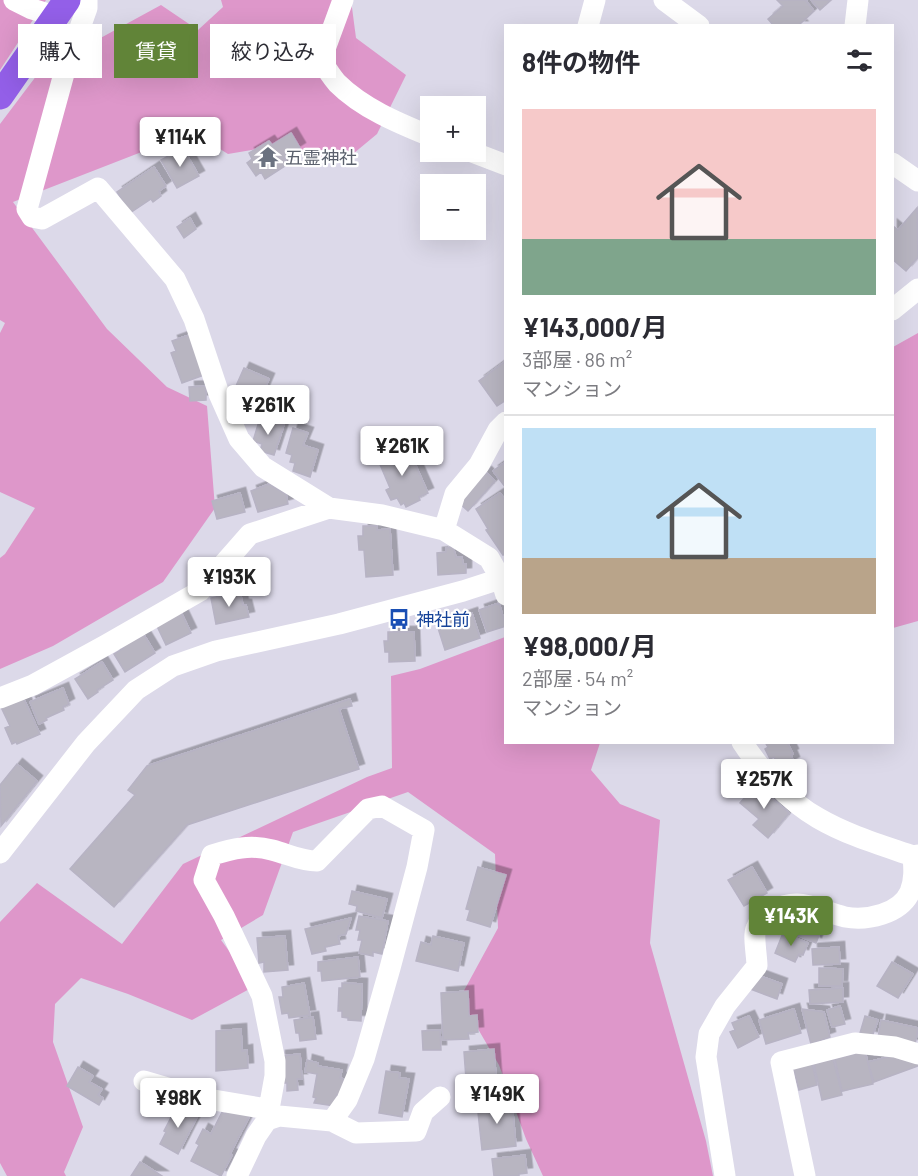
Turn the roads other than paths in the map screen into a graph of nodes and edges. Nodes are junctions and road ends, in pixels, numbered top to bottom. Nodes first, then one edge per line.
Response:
1 (14, 0) edge
2 (87, 0) edge
3 (343, 0) edge
4 (595, 0) edge
5 (664, 0) edge
6 (858, 0) edge
7 (61, 8) edge
8 (589, 24) edge
9 (696, 24) edge
10 (855, 24) edge
11 (0, 96) edge
12 (420, 132) edge
13 (486, 157) edge
14 (504, 164) edge
15 (894, 164) edge
16 (918, 181) edge
17 (918, 289) edge
18 (894, 308) edge
19 (504, 424) edge
20 (329, 508) junction
21 (444, 530) junction
22 (504, 583) edge
23 (0, 698) edge
24 (744, 744) edge
25 (0, 853) edge
26 (916, 855) edge
27 (918, 1054) edge
28 (144, 1081) dead end
29 (440, 1097) dead end
30 (267, 1114) junction
31 (332, 1121) junction
32 (237, 1176) edge
33 (725, 1176) edge
34 (805, 1176) edge

1 - 7 street
2 - 20 street
3 - 12 street
4 - 8 street
5 - 9 street
6 - 10 street
7 - 11 main road
13 - 14 street
15 - 16 street
17 - 18 street
19 - 21 street
20 - 21 street
20 - 23 street
21 - 22 street
22 - 25 street
24 - 26 street
26 - 33 street
27 - 34 street
28 - 30 street
29 - 31 street
30 - 31 street
30 - 31 street
30 - 32 street

